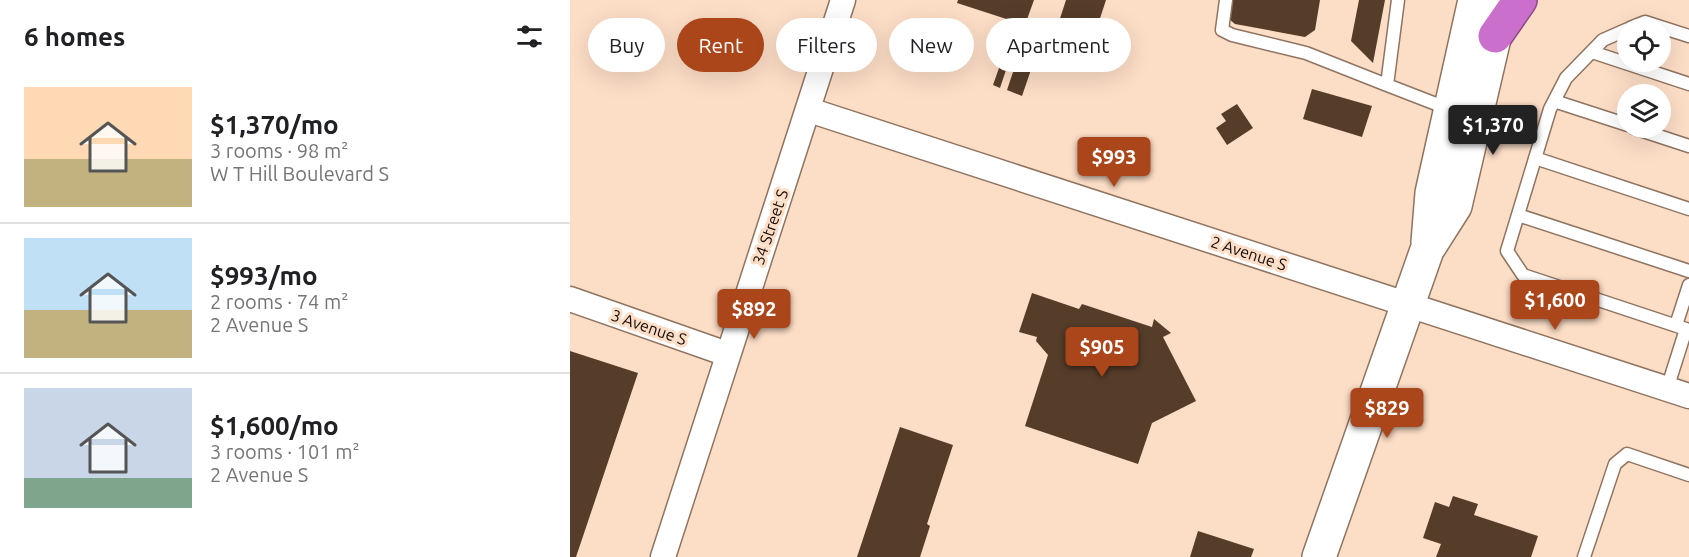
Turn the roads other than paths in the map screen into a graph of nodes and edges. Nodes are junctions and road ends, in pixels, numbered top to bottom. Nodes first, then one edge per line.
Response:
1 (843, 0) edge
2 (1226, 0) edge
3 (1398, 0) edge
4 (1475, 0) edge
5 (1503, 0) edge
6 (1520, 0) edge
7 (1671, 30) edge
8 (1617, 34) edge
9 (1495, 36) junction
10 (1689, 36) edge
11 (1592, 52) junction
12 (1689, 84) edge
13 (1387, 85) junction
14 (1554, 101) junction
15 (809, 110) junction
16 (1451, 110) junction
17 (1617, 121) edge
18 (1665, 138) edge
19 (1689, 146) edge
20 (1535, 158) junction
21 (1689, 209) edge
22 (1518, 215) junction
23 (1427, 249) junction
24 (1689, 271) edge
25 (1689, 285) edge
26 (570, 299) edge
27 (1407, 305) junction
28 (1684, 328) edge
29 (727, 354) junction
30 (1678, 393) edge
31 (1689, 475) edge
32 (663, 557) edge
33 (1318, 557) edge
34 (1584, 557) edge

1 - 15 street, 34 Street S
2 - 13 lane
3 - 13 lane
4 - 16 street
5 - 9 street
6 - 9 highway
7 - 10 lane
8 - 11 lane
9 - 23 street
11 - 12 lane
11 - 14 lane
13 - 16 lane
14 - 17 lane
14 - 20 lane
15 - 27 street, 2 Avenue S
15 - 29 street, 34 Street S
16 - 23 street
18 - 19 lane
20 - 21 lane
20 - 22 lane
22 - 24 lane
22 - 28 lane
23 - 27 street
25 - 28 lane
26 - 29 street, 3 Avenue S
27 - 30 street, 2 Avenue S
27 - 33 street
28 - 30 lane
29 - 32 street, 34 Street S
31 - 34 lane

